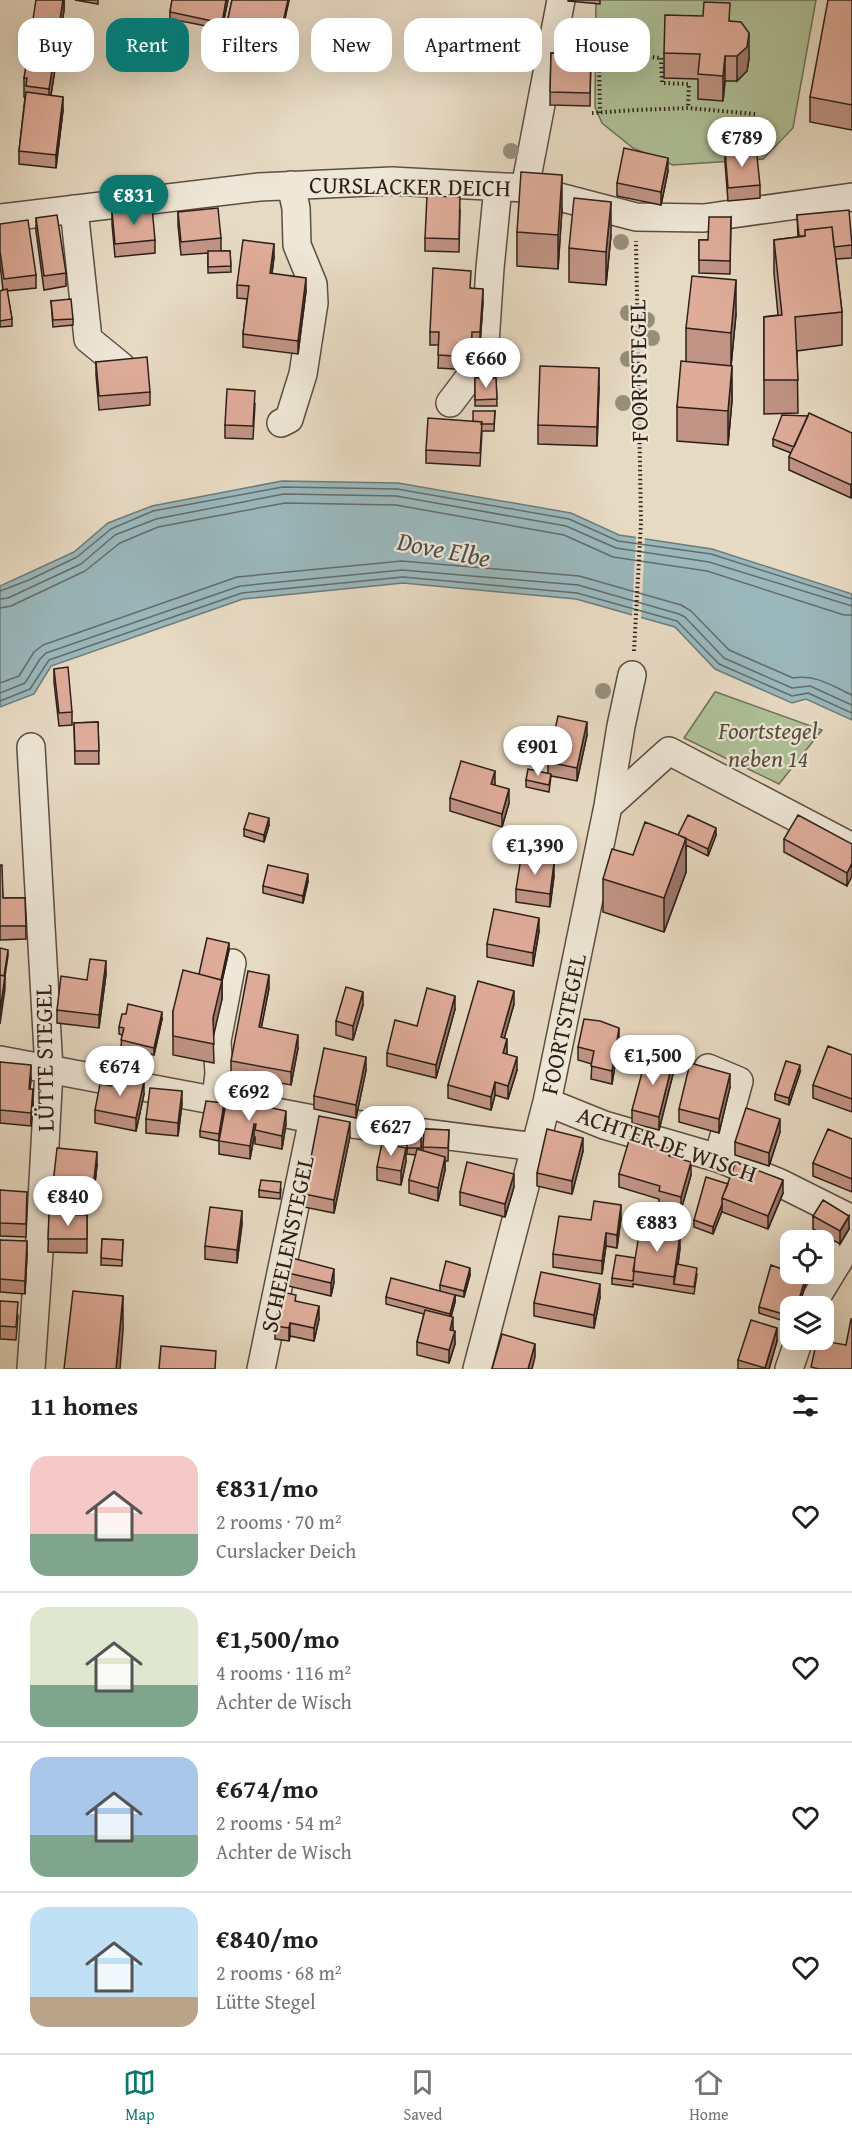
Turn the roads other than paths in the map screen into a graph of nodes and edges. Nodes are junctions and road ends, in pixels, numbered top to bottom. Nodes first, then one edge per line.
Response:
1 (561, 0) edge
2 (291, 185) junction
3 (498, 187) junction
4 (525, 188) junction
5 (852, 197) edge
6 (74, 209) junction
7 (0, 218) edge
8 (121, 366) edge
9 (450, 403) dead end
10 (281, 423) dead end
11 (632, 675) dead end
12 (31, 747) dead end
13 (608, 806) junction
14 (852, 847) edge
15 (232, 963) dead end
16 (0, 1060) edge
17 (708, 1068) edge
18 (49, 1070) junction
19 (216, 1100) junction
20 (547, 1102) junction
21 (313, 1119) junction
22 (536, 1147) junction
23 (718, 1158) junction
24 (852, 1219) edge
25 (848, 1253) edge
26 (818, 1296) edge
27 (796, 1350) edge
28 (31, 1369) edge
29 (261, 1369) edge
30 (477, 1369) edge
31 (789, 1369) edge

1 - 4 street
2 - 3 street, CURSLACKER DEICH
2 - 6 street, CURSLACKER DEICH
2 - 10 street
3 - 4 street, CURSLACKER DEICH
3 - 9 street
4 - 5 street, CURSLACKER DEICH
6 - 7 street, CURSLACKER DEICH
6 - 8 street
11 - 13 street, FOORTSTEGEL
12 - 18 street, LÜTTE STEGEL
13 - 14 street
13 - 20 street, FOORTSTEGEL
15 - 19 street
16 - 18 street
17 - 23 street
18 - 19 street
18 - 28 street, LÜTTE STEGEL
19 - 21 street
20 - 22 street, FOORTSTEGEL
20 - 23 street, ACHTER DE WISCH
21 - 22 street
21 - 29 street, SCHEELENSTEGEL
22 - 30 street, FOORTSTEGEL
23 - 24 street, ACHTER DE WISCH
25 - 26 street
27 - 31 street

